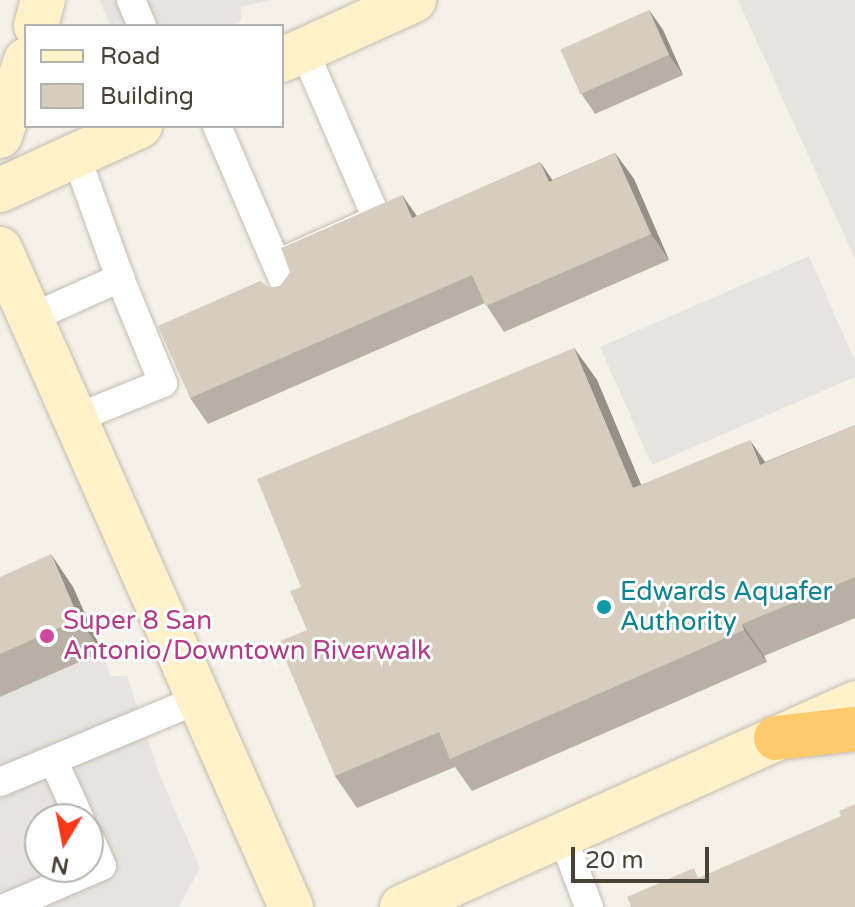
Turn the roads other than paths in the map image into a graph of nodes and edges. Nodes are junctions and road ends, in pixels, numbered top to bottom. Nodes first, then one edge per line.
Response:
1 (43, 0) edge
2 (131, 0) edge
3 (410, 1) edge
4 (37, 24) edge
5 (141, 24) edge
6 (293, 55) edge
7 (24, 66) edge
8 (136, 128) edge
9 (218, 128) edge
10 (0, 136) edge
11 (76, 156) junction
12 (0, 190) edge
13 (0, 249) edge
14 (277, 264) junction
15 (120, 278) junction
16 (291, 297) edge
17 (31, 318) junction
18 (74, 419) junction
19 (199, 699) junction
20 (855, 703) edge
21 (855, 729) edge
22 (776, 738) junction
23 (54, 762) junction
24 (0, 782) edge
25 (73, 803) edge
26 (562, 835) junction
27 (63, 883) edge
28 (7, 907) edge
29 (291, 907) edge
30 (402, 907) edge
31 (589, 907) edge

1 - 4 street
2 - 5 lane
3 - 6 street
6 - 14 lane
7 - 10 street
8 - 11 street
9 - 14 lane
11 - 12 street
11 - 15 lane
13 - 17 street
14 - 16 lane
15 - 17 lane
15 - 18 lane
17 - 18 street
18 - 19 street
19 - 23 lane
19 - 29 street
20 - 22 street
21 - 22 highway
22 - 26 street
23 - 24 lane
23 - 25 lane
26 - 30 street
26 - 31 lane
27 - 28 lane

